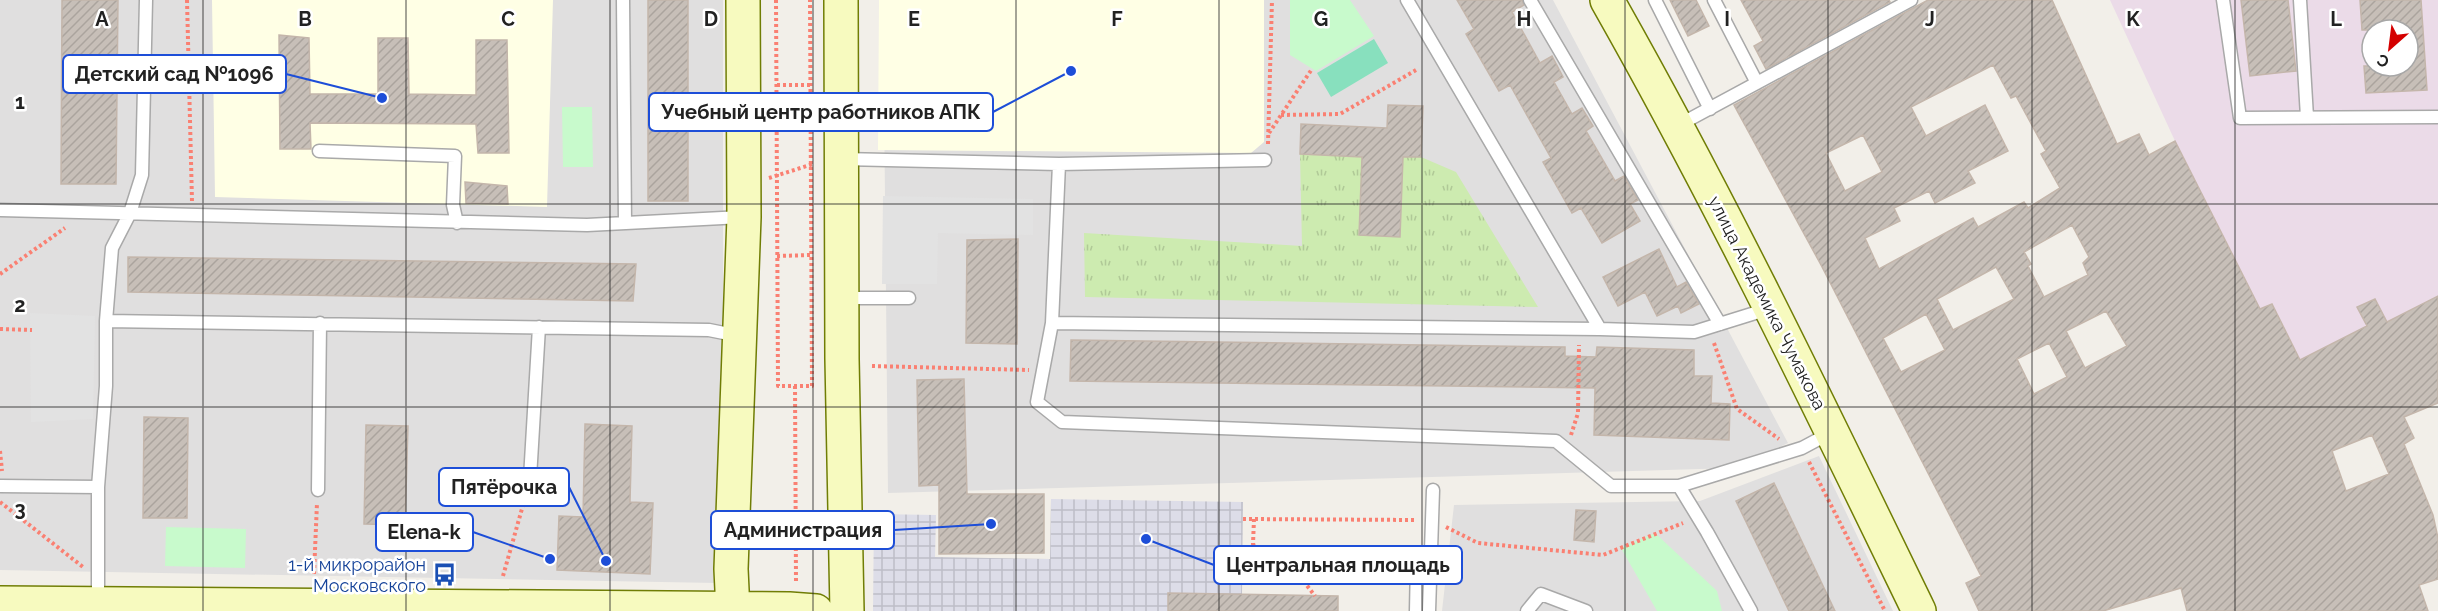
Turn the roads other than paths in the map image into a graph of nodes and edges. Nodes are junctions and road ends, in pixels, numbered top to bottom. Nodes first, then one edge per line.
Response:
1 (146, 0) edge
2 (623, 0) edge
3 (743, 0) edge
4 (841, 0) edge
5 (1407, 0) edge
6 (1530, 0) edge
7 (1607, 0) edge
8 (1654, 0) edge
9 (1714, 0) edge
10 (1911, 0) edge
11 (2223, 0) edge
12 (2300, 0) edge
13 (1757, 83) junction
14 (1710, 109) junction
15 (2307, 117) junction
16 (2438, 117) edge
17 (1677, 127) junction
18 (319, 151) dead end
19 (1266, 158) road end
20 (842, 159) junction
21 (1059, 164) junction
22 (0, 210) edge
23 (130, 213) junction
24 (744, 217) junction
25 (457, 223) junction
26 (625, 223) junction
27 (842, 298) junction
28 (909, 298) dead end
29 (1769, 308) junction
30 (106, 321) junction
31 (320, 323) junction
32 (1052, 323) junction
33 (1720, 324) junction
34 (539, 327) junction
35 (1600, 329) junction
36 (740, 336) junction
37 (1832, 432) junction
38 (530, 478) road end
39 (0, 486) edge
40 (1679, 486) junction
41 (98, 487) junction
42 (318, 490) road end
43 (1433, 490) dead end
44 (1355, 560) road end
45 (0, 603) edge
46 (98, 605) junction
47 (733, 610) edge
48 (816, 611) edge
49 (847, 611) edge
50 (1416, 611) edge
51 (1429, 611) edge
52 (1527, 611) edge
53 (1586, 611) edge
54 (1750, 611) edge
55 (1919, 611) edge

1 - 23 lane
2 - 26 lane
3 - 24 street
4 - 20 street
5 - 35 lane
6 - 33 lane
7 - 17 street, улица Академика Чумакова
8 - 14 lane
9 - 13 lane
10 - 13 lane
11 - 15 lane
12 - 15 lane
13 - 14 lane
14 - 17 lane
15 - 16 lane
17 - 29 street, улица Академика Чумакова
18 - 25 lane
19 - 21 lane
20 - 21 lane
20 - 27 street
21 - 32 lane
22 - 23 lane
23 - 25 lane
23 - 30 lane
24 - 26 lane
24 - 36 street
25 - 26 lane
27 - 28 lane
27 - 49 street
29 - 33 lane
29 - 37 street, улица Академика Чумакова
30 - 31 lane
30 - 41 lane
31 - 34 lane
31 - 42 lane
32 - 35 lane
32 - 40 lane
33 - 35 lane
34 - 36 lane
34 - 38 lane
36 - 47 street
37 - 40 lane
37 - 55 street, улица Академика Чумакова
39 - 41 lane
40 - 54 lane
41 - 46 lane
43 - 51 lane
44 - 50 lane
45 - 46 street
46 - 47 street
47 - 48 street
52 - 53 lane

